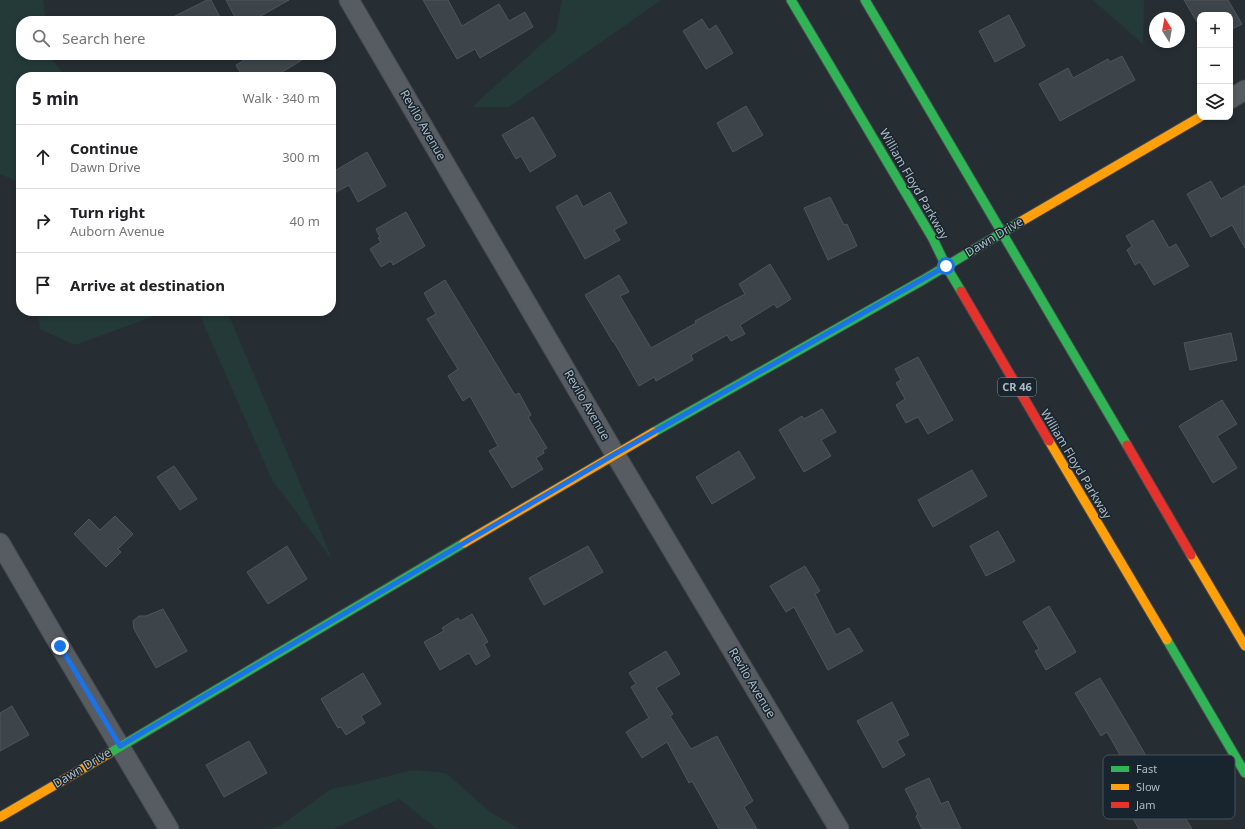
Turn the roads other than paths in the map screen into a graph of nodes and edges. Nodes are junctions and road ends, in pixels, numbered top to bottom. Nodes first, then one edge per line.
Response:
1 (349, 0) edge
2 (792, 0) edge
3 (865, 0) edge
4 (1245, 90) edge
5 (1233, 97) edge
6 (1197, 119) edge
7 (1002, 233) junction
8 (946, 266) junction
9 (615, 454) junction
10 (0, 542) edge
11 (1245, 646) edge
12 (120, 746) junction
13 (1234, 755) edge
14 (1235, 756) edge
15 (1245, 773) edge
16 (0, 816) edge
17 (169, 829) edge
18 (839, 829) edge

1 - 9 street, Revilo Avenue
2 - 8 main road, William Floyd Parkway / CR 46
3 - 7 main road
4 - 5 street
6 - 7 main road, Dawn Drive
7 - 8 main road, Dawn Drive
7 - 11 main road
8 - 9 main road, Dawn Drive
8 - 13 main road, William Floyd Parkway / CR 46
9 - 12 main road, Dawn Drive
9 - 18 street, Revilo Avenue
10 - 12 street
12 - 16 main road, Dawn Drive
12 - 17 street
14 - 15 main road, William Floyd Parkway / CR 46

